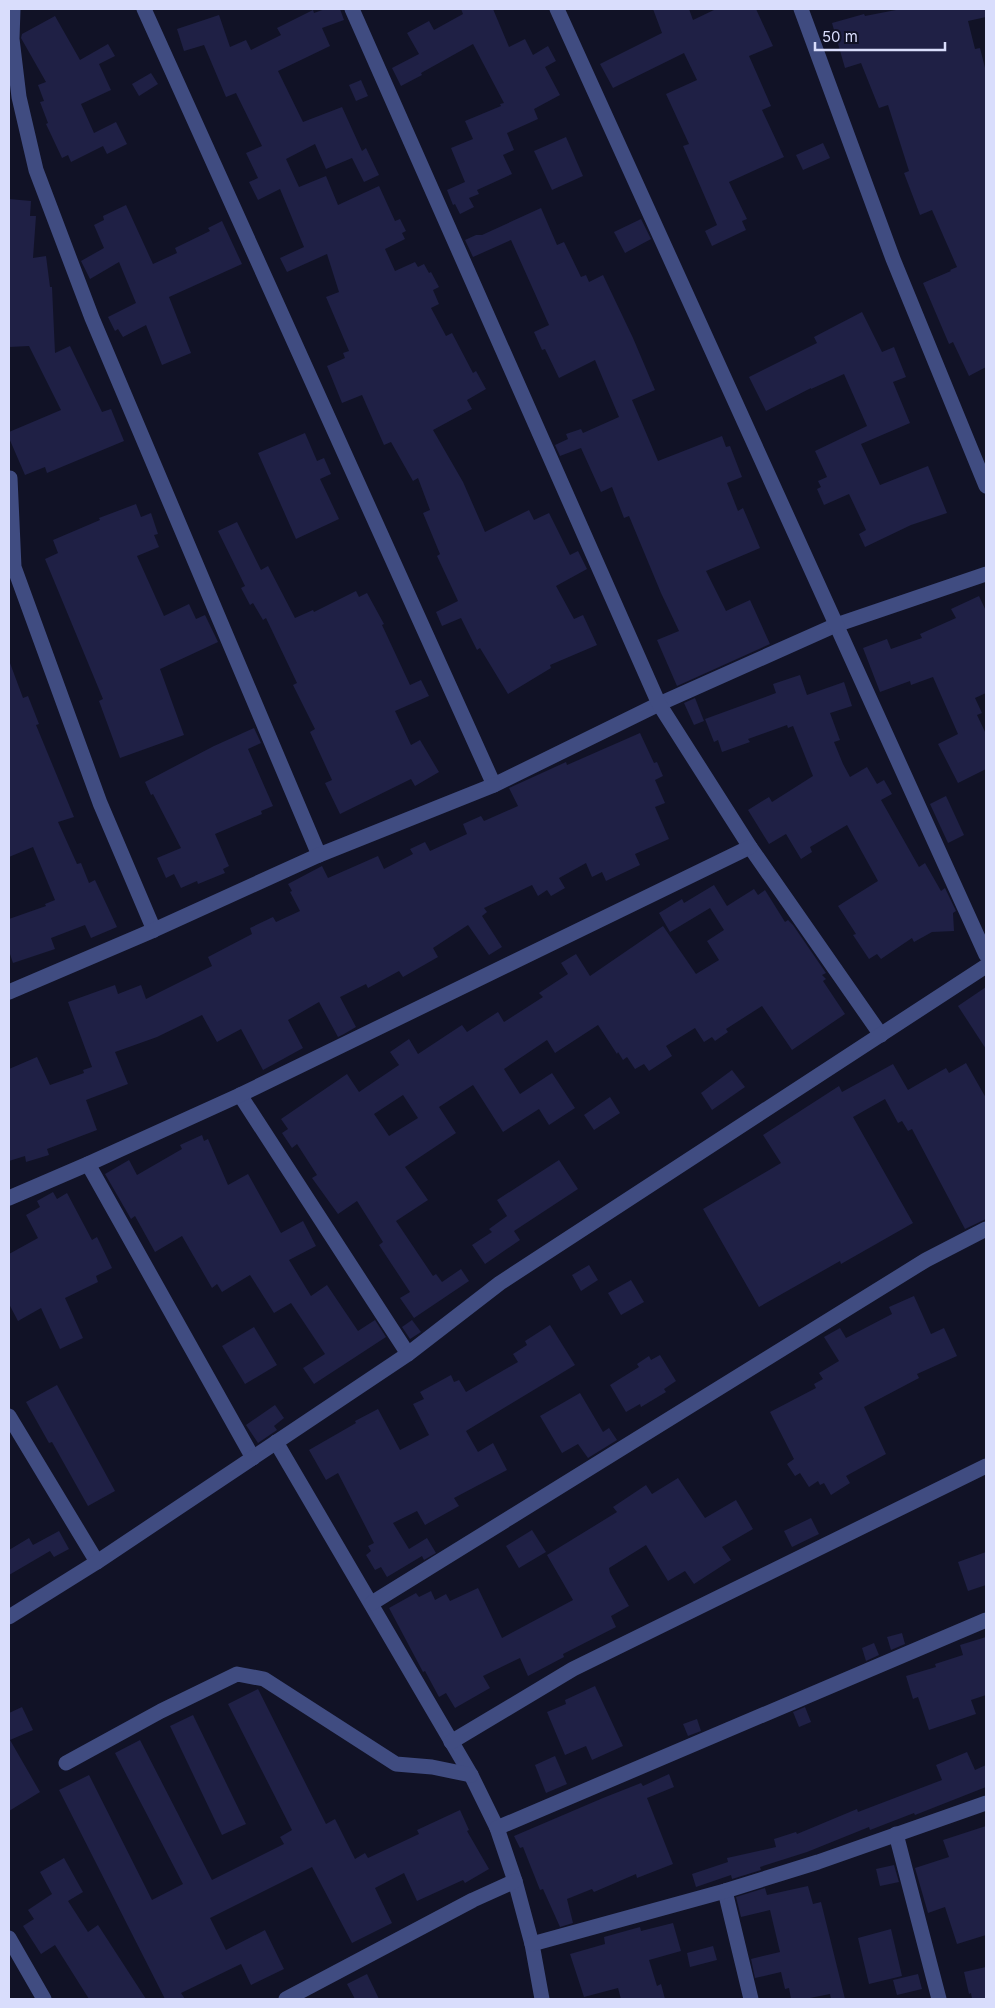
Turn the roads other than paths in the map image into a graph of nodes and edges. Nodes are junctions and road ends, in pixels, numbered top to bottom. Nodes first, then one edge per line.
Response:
1 (13, 9) edge
2 (144, 9) edge
3 (148, 9) edge
4 (352, 9) edge
5 (556, 9) edge
6 (801, 9) edge
7 (10, 478) edge
8 (986, 486) edge
9 (986, 574) edge
10 (836, 625) junction
11 (658, 704) junction
12 (494, 785) junction
13 (750, 847) junction
14 (319, 854) junction
15 (154, 930) junction
16 (986, 955) edge
17 (986, 966) edge
18 (9, 992) edge
19 (881, 1035) junction
20 (240, 1095) junction
21 (88, 1164) junction
22 (9, 1198) edge
23 (986, 1229) edge
24 (408, 1354) junction
25 (9, 1416) edge
26 (276, 1442) junction
27 (253, 1458) junction
28 (986, 1466) edge
29 (97, 1562) junction
30 (372, 1603) junction
31 (9, 1617) edge
32 (986, 1620) edge
33 (451, 1742) junction
34 (66, 1763) dead end
35 (471, 1775) junction
36 (986, 1803) edge
37 (498, 1828) junction
38 (896, 1834) junction
39 (515, 1881) junction
40 (725, 1891) junction
41 (9, 1938) edge
42 (532, 1944) junction
43 (44, 1999) edge
44 (286, 1999) edge
45 (542, 1999) edge
46 (751, 1999) edge
47 (939, 1999) edge

1 - 14 street
2 - 3 street
2 - 12 street
4 - 11 street
5 - 10 street
6 - 8 street
7 - 15 street
9 - 10 street
10 - 11 street
10 - 16 street
11 - 12 street
11 - 13 street
12 - 14 street
13 - 19 street
13 - 20 street
14 - 15 street
15 - 18 street
17 - 19 street
19 - 24 street
20 - 21 street
20 - 24 street
21 - 22 street
21 - 27 street
23 - 30 street
24 - 26 street
25 - 29 street
26 - 27 street
26 - 30 street
27 - 29 street
28 - 33 street
29 - 31 street
30 - 33 street
32 - 37 street
33 - 35 street
34 - 35 street
35 - 37 street
36 - 38 street
37 - 39 street
38 - 40 street
38 - 47 street
39 - 42 street
39 - 44 street
40 - 42 street
40 - 46 street
41 - 43 street
42 - 45 street

